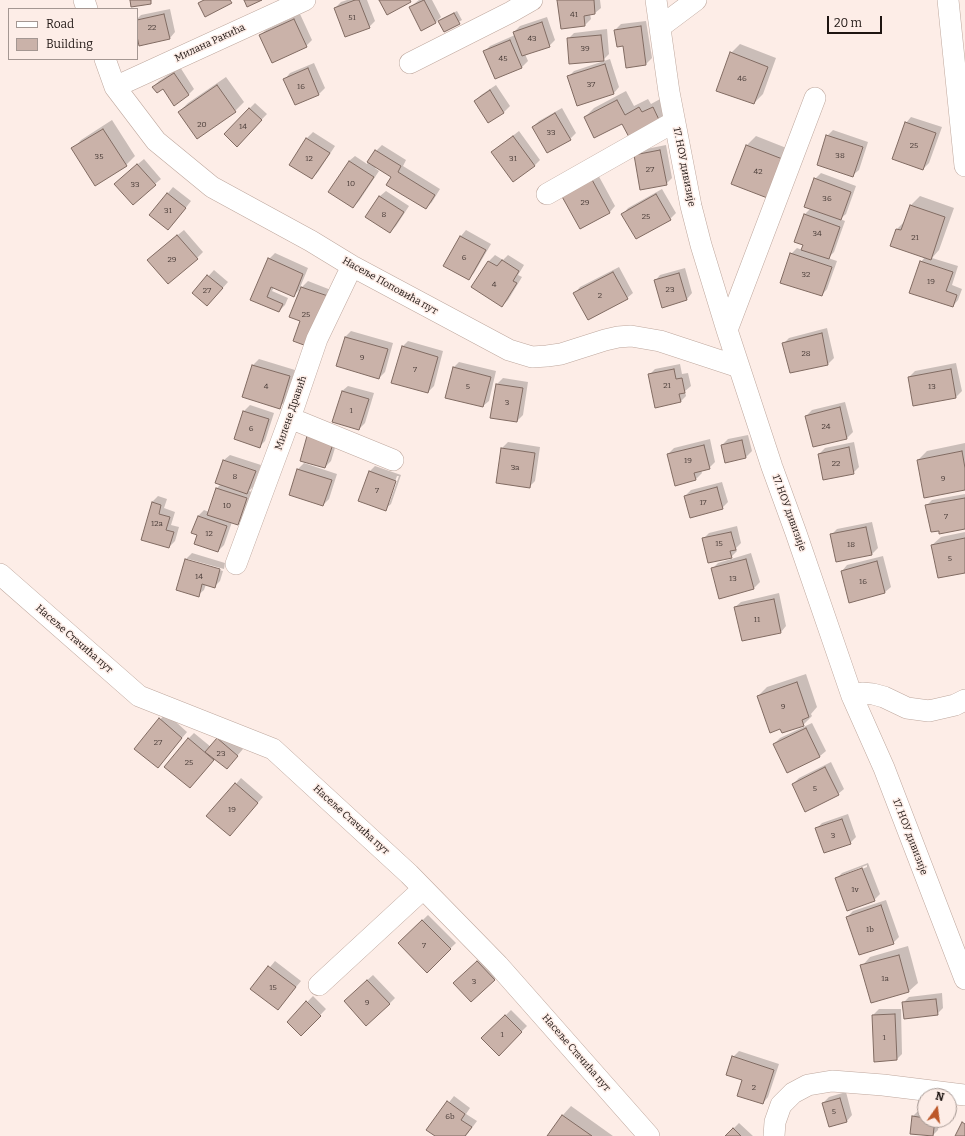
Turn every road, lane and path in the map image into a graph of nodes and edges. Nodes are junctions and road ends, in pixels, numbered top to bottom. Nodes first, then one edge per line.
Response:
1 (305, 0) edge
2 (532, 0) edge
3 (656, 0) edge
4 (696, 0) edge
5 (948, 0) edge
6 (660, 27) junction
7 (105, 60) edge
8 (410, 63) dead end
9 (115, 87) junction
10 (815, 98) dead end
11 (674, 122) junction
12 (965, 166) edge
13 (547, 194) dead end
14 (352, 266) junction
15 (727, 330) junction
16 (739, 366) junction
17 (290, 418) junction
18 (393, 460) dead end
19 (236, 564) dead end
20 (0, 574) edge
21 (852, 696) junction
22 (965, 701) edge
23 (423, 889) junction
24 (965, 979) edge
25 (319, 985) dead end
26 (965, 1095) edge
27 (648, 1136) edge
28 (774, 1136) edge

1 - 9 street, Милана Ракића
2 - 8 street
3 - 6 street, 17. НОУ дивизије
4 - 6 street
5 - 12 street
6 - 11 street, 17. НОУ дивизије
7 - 9 street, Насеље Поповића пут
9 - 14 street, Насеље Поповића пут
10 - 15 street
11 - 13 street
11 - 15 street, 17. НОУ дивизије
14 - 16 street, Насеље Поповића пут
14 - 17 street, Милене Дравић
15 - 16 street, 17. НОУ дивизије
16 - 21 street, 17. НОУ дивизије
17 - 18 street
17 - 19 street, Милене Дравић
20 - 23 street, Насеље Стачића пут
21 - 22 street
21 - 24 street, 17. НОУ дивизије
23 - 25 street
23 - 27 street, Насеље Стачића пут
26 - 28 street

